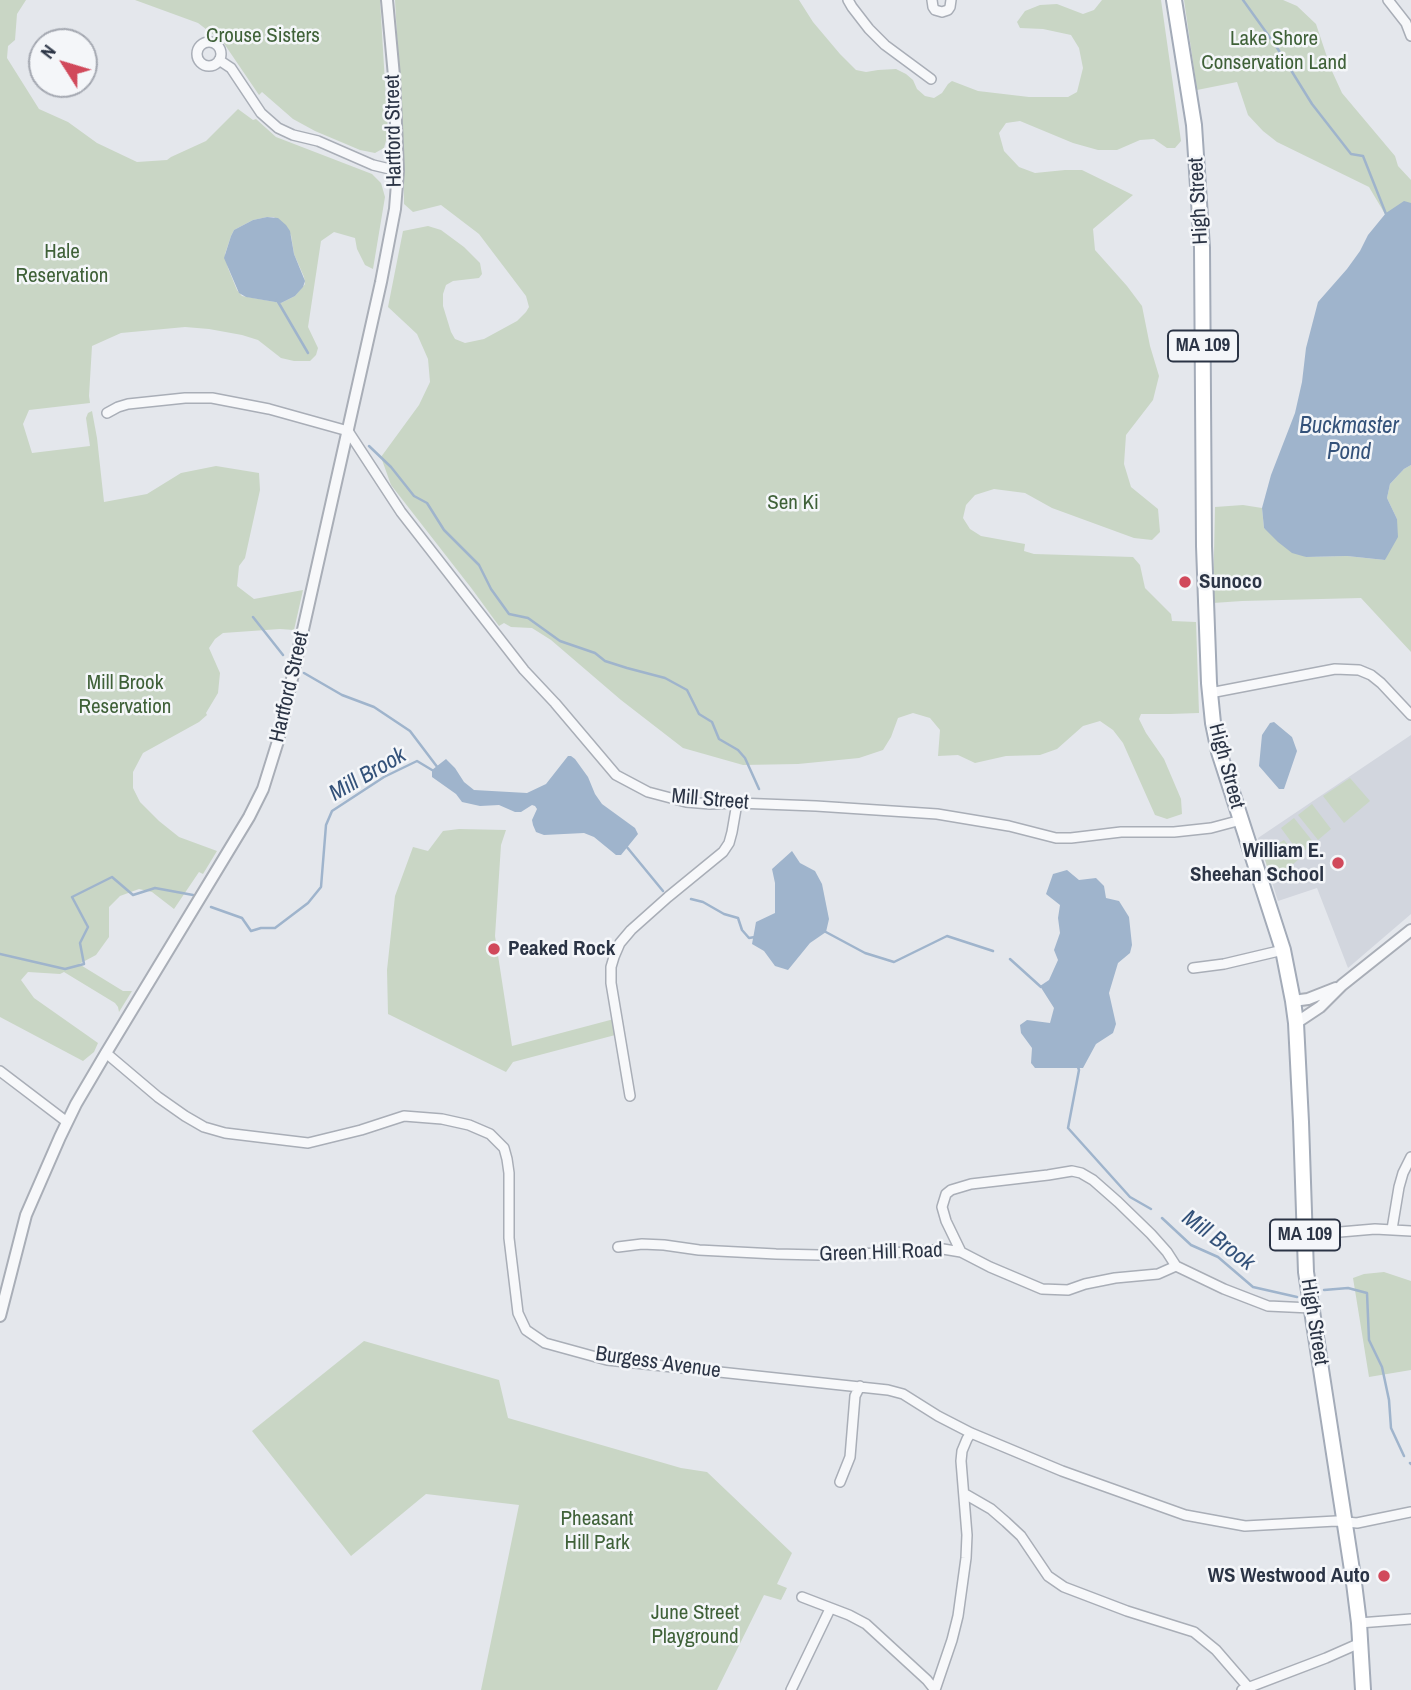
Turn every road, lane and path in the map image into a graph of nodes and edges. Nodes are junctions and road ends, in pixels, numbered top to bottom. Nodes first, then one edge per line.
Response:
1 (387, 0) edge
2 (848, 0) edge
3 (932, 0) edge
4 (951, 0) edge
5 (1174, 0) edge
6 (1388, 0) edge
7 (1411, 36) edge
8 (219, 60) dead end
9 (931, 79) dead end
10 (398, 171) junction
11 (107, 413) dead end
12 (348, 431) junction
13 (1210, 693) junction
14 (1411, 715) edge
15 (737, 803) junction
16 (1241, 820) junction
17 (1411, 930) edge
18 (1283, 950) junction
19 (1193, 968) dead end
20 (1342, 985) junction
21 (1293, 1001) junction
22 (1296, 1023) junction
23 (106, 1053) junction
24 (0, 1071) edge
25 (630, 1096) dead end
26 (67, 1122) junction
27 (1411, 1157) edge
28 (1392, 1229) junction
29 (1411, 1231) edge
30 (1305, 1235) junction
31 (618, 1247) dead end
32 (961, 1252) junction
33 (1176, 1266) junction
34 (1311, 1308) junction
35 (0, 1316) edge
36 (860, 1386) junction
37 (971, 1433) junction
38 (840, 1482) dead end
39 (965, 1494) junction
40 (1411, 1512) edge
41 (1346, 1522) junction
42 (802, 1597) dead end
43 (830, 1609) junction
44 (1411, 1619) edge
45 (1359, 1623) junction
46 (1360, 1643) junction
47 (1245, 1689) edge
48 (791, 1690) edge
49 (935, 1690) edge
50 (1363, 1690) edge

1 - 10 street, Hartford Street
2 - 9 street
3 - 4 street
5 - 13 main road, High Street / MA 109
6 - 7 street
8 - 10 street
10 - 12 street, Hartford Street
11 - 12 street
12 - 15 street, Mill Street
12 - 23 street, Hartford Street
13 - 14 street
13 - 16 main road, High Street / MA 109
15 - 16 street, Mill Street
15 - 25 street
16 - 18 main road, High Street / MA 109
17 - 20 street
18 - 19 street
18 - 21 main road, High Street / MA 109
20 - 21 street
20 - 22 street
21 - 22 main road, High Street / MA 109
22 - 30 main road, High Street / MA 109
23 - 26 street, Hartford Street
23 - 36 street, Burgess Avenue
24 - 26 street
26 - 35 street, Hartford Street
27 - 28 street
28 - 29 street
28 - 30 street
30 - 34 main road, High Street / MA 109
31 - 32 street, Green Hill Road
32 - 33 street, Green Hill Road
32 - 33 street
33 - 34 street
34 - 41 main road, High Street / MA 109
36 - 37 street, Burgess Avenue
36 - 38 street
37 - 39 street
37 - 41 street, Burgess Avenue
39 - 47 street
39 - 49 street
40 - 41 street, Burgess Avenue
41 - 45 main road, High Street / MA 109
42 - 43 street
43 - 48 street
43 - 49 street
44 - 45 street
45 - 46 main road, High Street / MA 109
46 - 47 street
46 - 50 main road, High Street / MA 109

